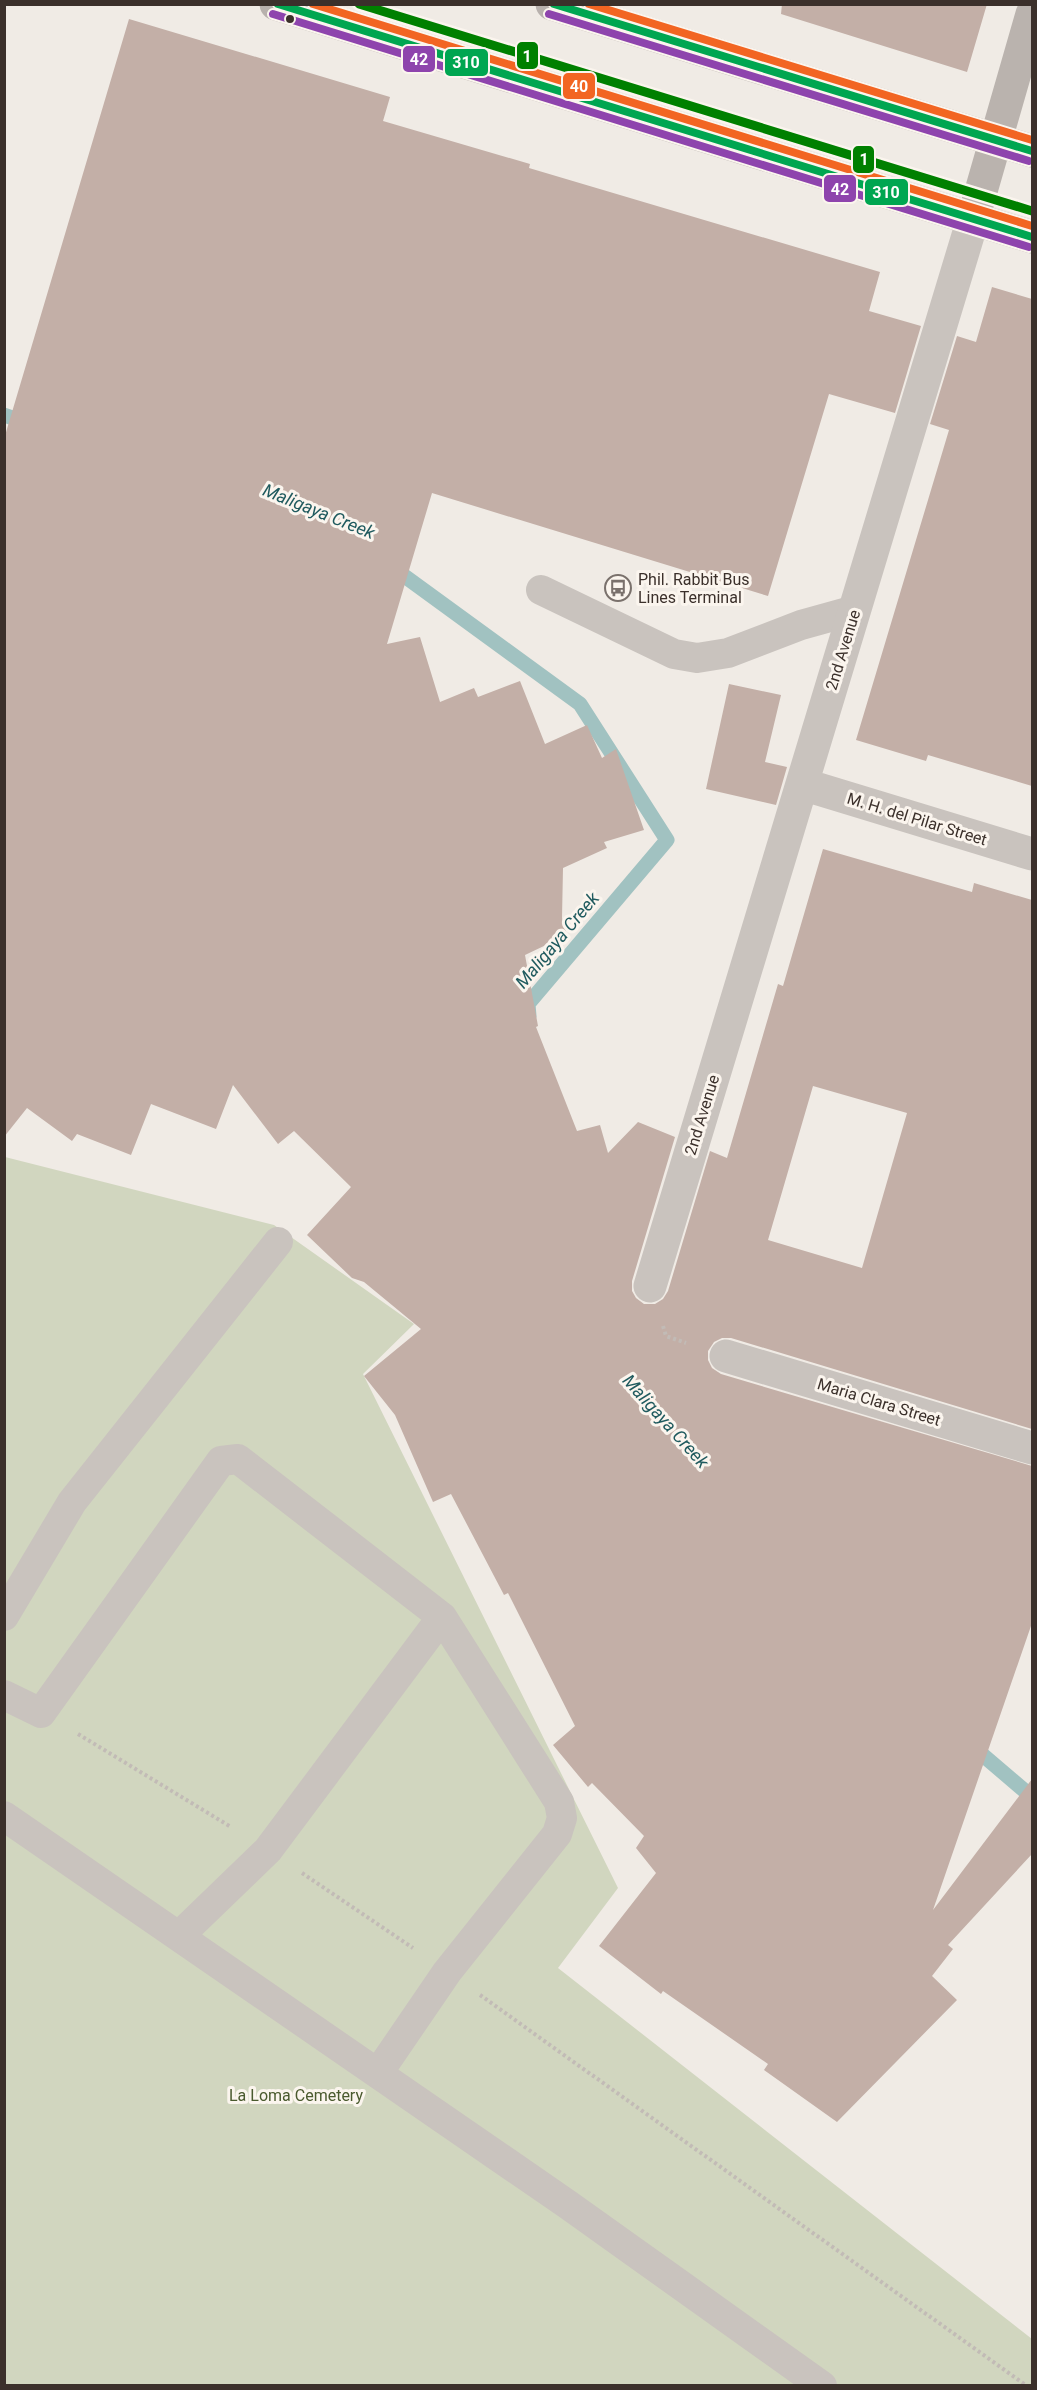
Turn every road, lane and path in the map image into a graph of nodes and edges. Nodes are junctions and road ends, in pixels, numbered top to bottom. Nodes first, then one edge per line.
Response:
1 (276, 4) edge
2 (552, 4) edge
3 (1032, 14) edge
4 (995, 140) junction
5 (1032, 151) edge
6 (973, 219) junction
7 (1032, 237) edge
8 (542, 590) dead end
9 (855, 610) junction
10 (802, 784) junction
11 (1032, 854) edge
12 (278, 1242) dead end
13 (650, 1286) joint
14 (726, 1356) joint
15 (1032, 1448) edge
16 (4, 1616) edge
17 (442, 1617) junction
18 (4, 1695) edge
19 (41, 1713) junction
20 (4, 1816) edge
21 (268, 1850) junction
22 (179, 1936) junction
23 (447, 1972) junction
24 (378, 2073) junction
25 (822, 2385) edge
26 (1027, 2385) edge

1 - 6 main road
2 - 4 main road
3 - 4 street, 2nd Avenue
4 - 5 main road
4 - 6 street, 2nd Avenue
6 - 7 main road
6 - 9 street, 2nd Avenue
8 - 9 lane
9 - 10 street, 2nd Avenue
10 - 11 street, M. H. del Pilar Street
10 - 13 street, 2nd Avenue
12 - 16 lane
13 - 14 path
14 - 15 street, Maria Clara Street
17 - 19 lane
17 - 21 lane
17 - 23 lane
18 - 19 lane
19 - 21 path
20 - 22 lane
21 - 22 lane
21 - 23 path
22 - 24 lane
23 - 24 lane
23 - 26 path
24 - 25 lane

